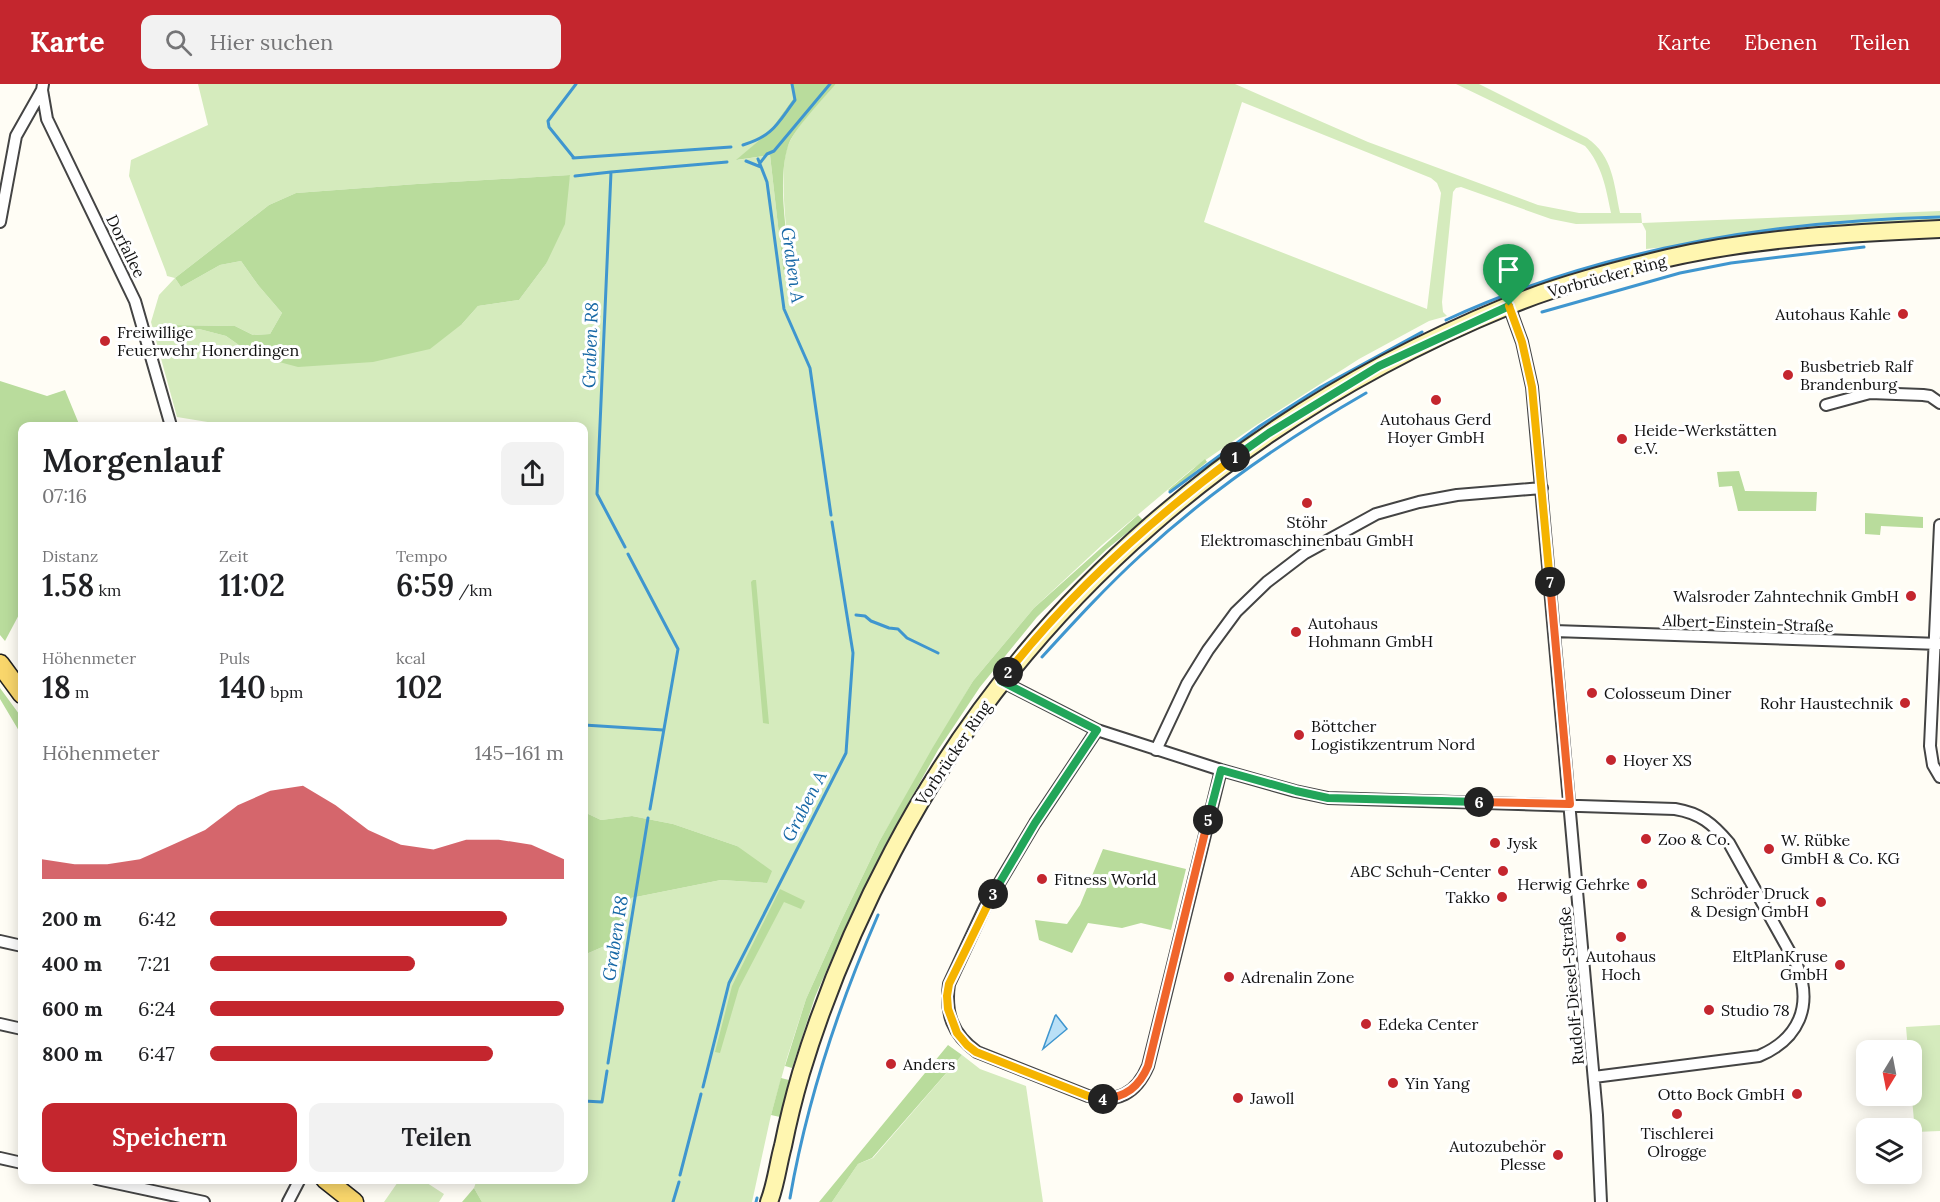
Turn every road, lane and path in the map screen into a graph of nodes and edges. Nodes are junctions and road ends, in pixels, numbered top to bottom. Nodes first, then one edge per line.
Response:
1 (42, 87) edge
2 (47, 119) junction
3 (23, 123) junction
4 (0, 222) edge
5 (1940, 229) edge
6 (1509, 306) junction
7 (1940, 403) edge
8 (1826, 405) dead end
9 (170, 422) edge
10 (1542, 488) junction
11 (1940, 525) edge
12 (1554, 631) junction
13 (1937, 644) edge
14 (0, 664) edge
15 (1001, 681) junction
16 (18, 689) edge
17 (1097, 730) junction
18 (1156, 750) junction
19 (1221, 770) junction
20 (1940, 777) edge
21 (1570, 804) junction
22 (0, 941) edge
23 (18, 945) edge
24 (0, 1024) edge
25 (18, 1028) edge
26 (1594, 1077) junction
27 (0, 1158) edge
28 (18, 1162) edge
29 (120, 1184) edge
30 (297, 1184) edge
31 (331, 1184) edge
32 (771, 1200) edge
33 (204, 1202) edge
34 (288, 1202) edge
35 (354, 1202) edge
36 (1601, 1202) edge

1 - 2 street, Dorfallee
1 - 3 street
2 - 3 street
2 - 9 street, Dorfallee
3 - 4 street
5 - 6 main road, Vorbrücker Ring
6 - 10 street, Rudolf-Diesel-Straße
6 - 15 main road, Vorbrücker Ring
7 - 8 street
10 - 12 street, Rudolf-Diesel-Straße
10 - 18 street
11 - 13 street
12 - 13 street, Albert-Einstein-Straße
12 - 21 street, Rudolf-Diesel-Straße
13 - 20 street
14 - 16 main road
15 - 17 street
15 - 32 main road, Vorbrücker Ring
17 - 18 street
17 - 19 street
18 - 19 street
19 - 21 street
21 - 26 street, Rudolf-Diesel-Straße
21 - 26 street
22 - 23 street
24 - 25 street
26 - 36 street, Rudolf-Diesel-Straße
27 - 28 street
29 - 33 street
30 - 34 street
31 - 35 main road

